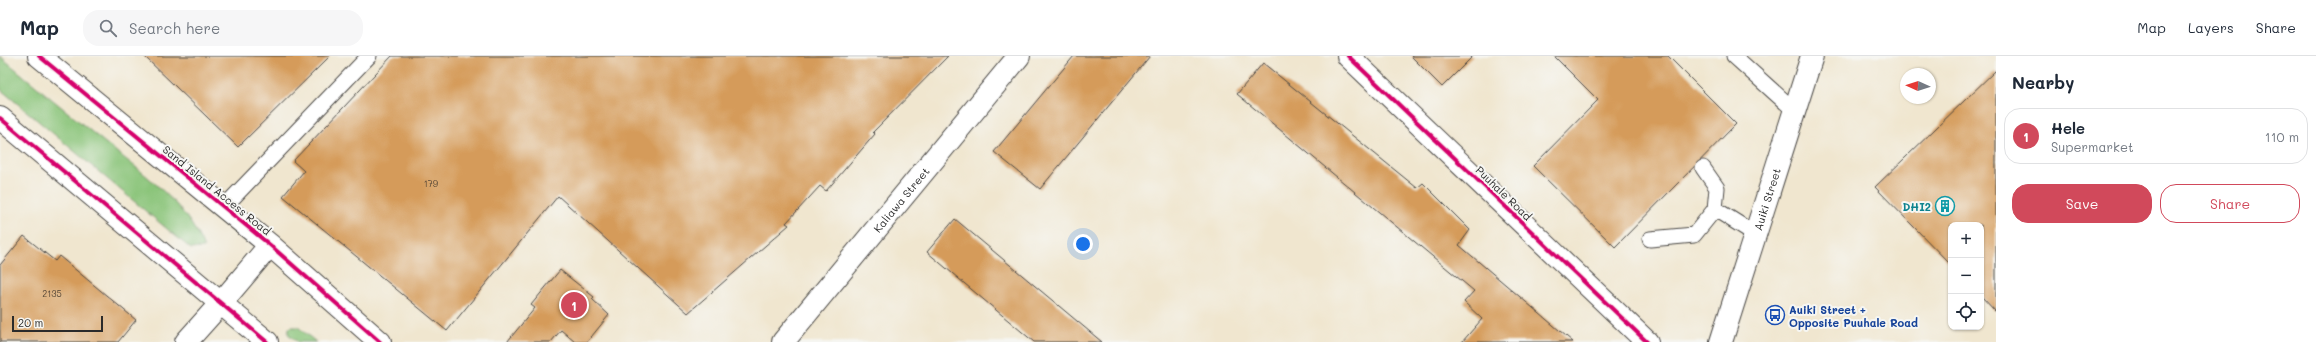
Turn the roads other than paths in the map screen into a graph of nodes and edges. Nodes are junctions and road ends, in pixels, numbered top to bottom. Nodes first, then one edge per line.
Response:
1 (39, 56) edge
2 (369, 56) edge
3 (1019, 56) edge
4 (1348, 56) edge
5 (1734, 56) edge
6 (1812, 56) edge
7 (1795, 111) junction
8 (0, 118) edge
9 (1703, 168) dead end
10 (224, 207) junction
11 (1714, 210) junction
12 (1755, 234) junction
13 (1650, 239) dead end
14 (270, 245) junction
15 (221, 303) junction
16 (186, 342) edge
17 (267, 342) edge
18 (380, 342) edge
19 (783, 342) edge
20 (1647, 342) edge
21 (1722, 342) edge

1 - 10 street, Sand Island Access Road
2 - 10 lane
3 - 19 street, Kaliawa Street
4 - 20 street, Puuhale Road
5 - 7 lane
6 - 7 street, Auiki Street
7 - 12 street, Auiki Street
8 - 15 street
9 - 11 lane
10 - 14 street, Sand Island Access Road
11 - 12 lane
11 - 13 lane
12 - 21 street, Auiki Street
14 - 15 street
14 - 18 street, Sand Island Access Road
15 - 16 street
15 - 17 street

